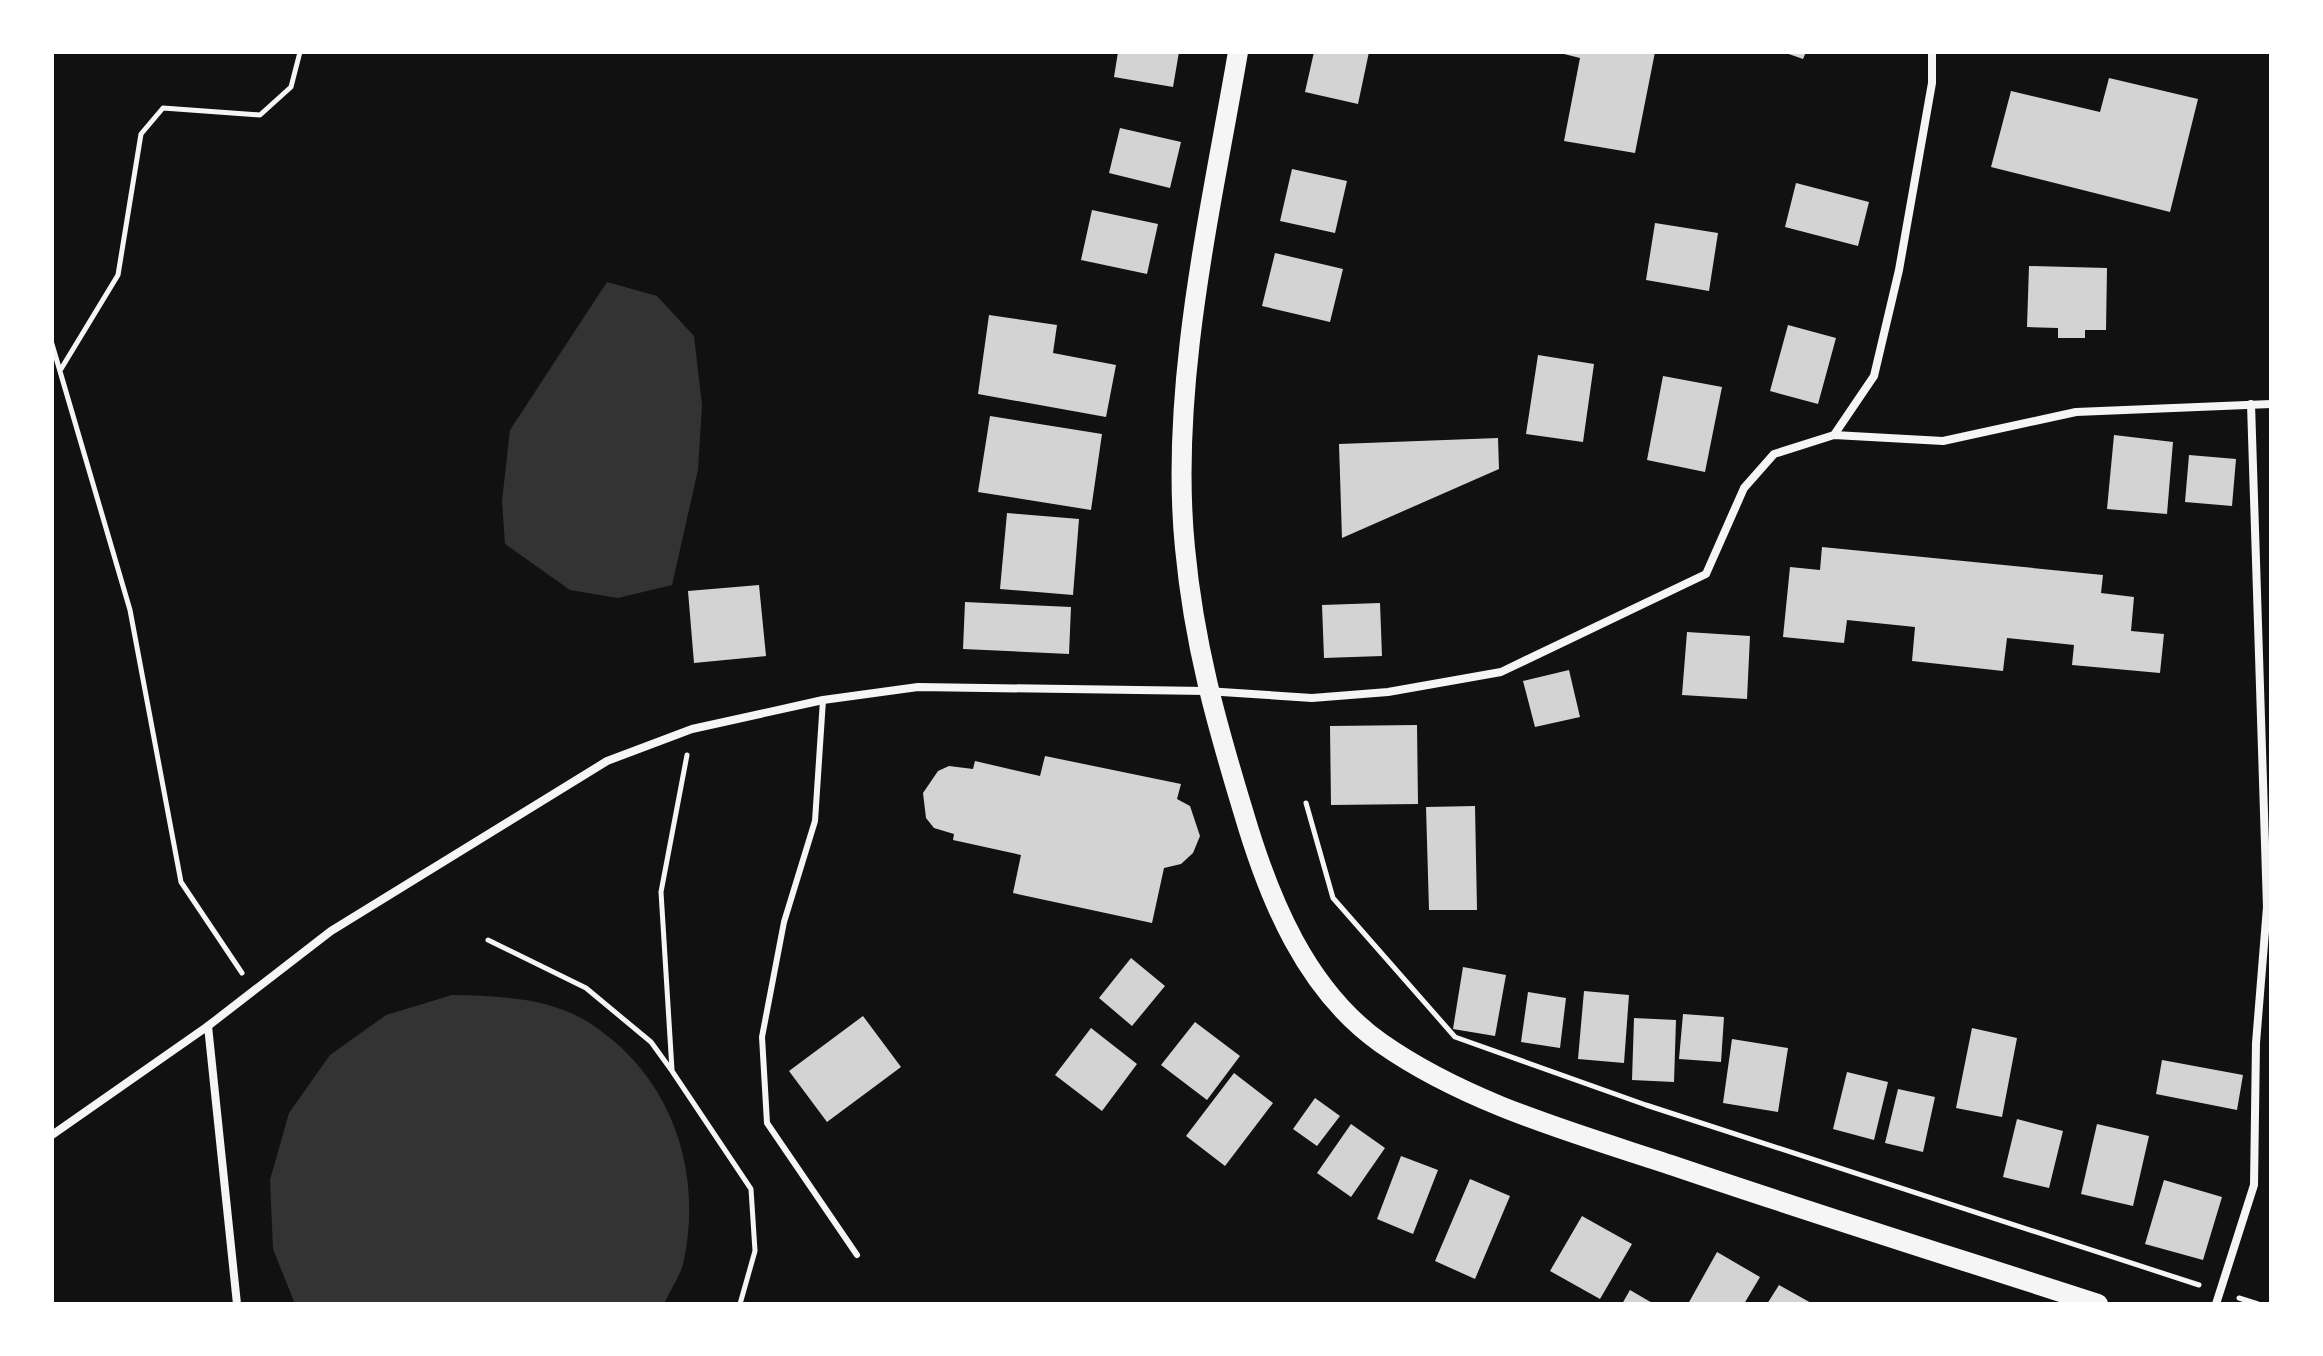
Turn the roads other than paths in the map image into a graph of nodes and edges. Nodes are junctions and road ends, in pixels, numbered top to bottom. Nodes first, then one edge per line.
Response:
1 (1238, 52) edge
2 (1932, 52) edge
3 (2251, 404) junction
4 (2271, 404) edge
5 (1834, 435) junction
6 (1206, 691) junction
7 (823, 700) junction
8 (2261, 755) junction
9 (2271, 756) edge
10 (208, 1026) junction
11 (52, 1135) edge
12 (857, 1255) dead end
13 (237, 1304) edge
14 (2098, 1304) edge
15 (2216, 1304) edge

1 - 6 main road
2 - 5 street
3 - 4 street
3 - 5 street
3 - 8 street
5 - 6 street
6 - 7 street
6 - 14 main road
7 - 10 street
7 - 12 lane
8 - 9 street
8 - 15 street
10 - 11 street
10 - 13 street

